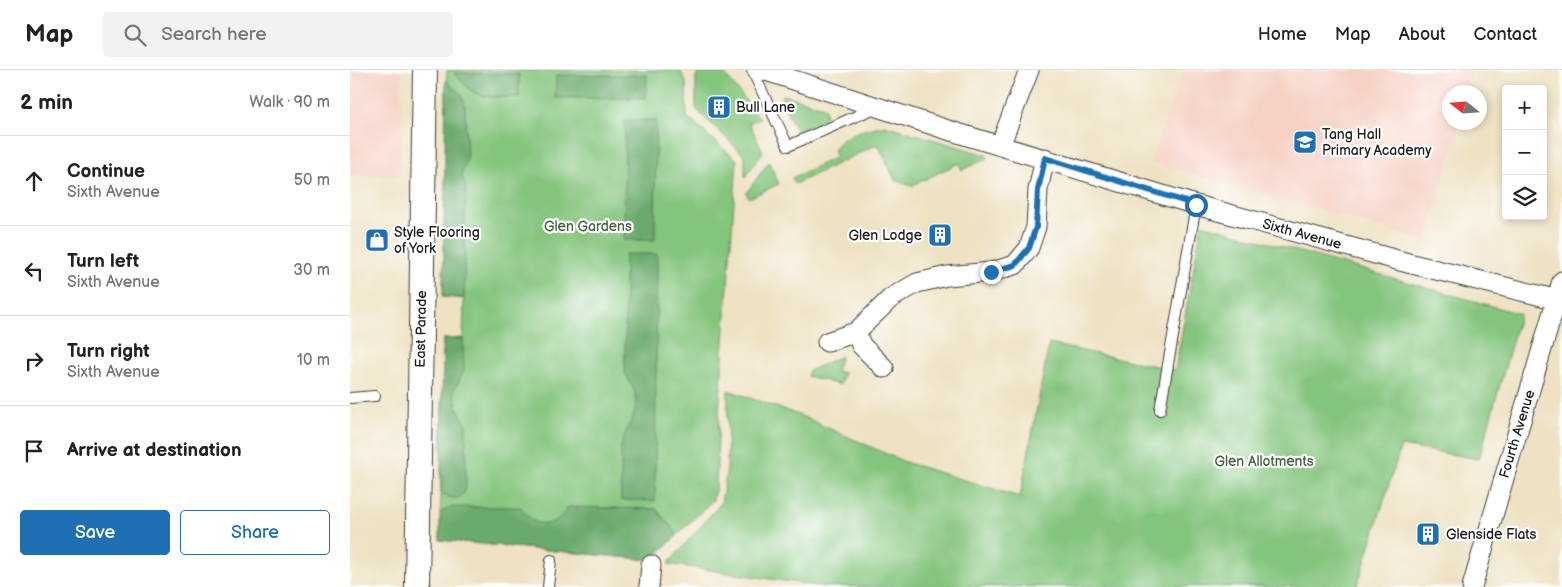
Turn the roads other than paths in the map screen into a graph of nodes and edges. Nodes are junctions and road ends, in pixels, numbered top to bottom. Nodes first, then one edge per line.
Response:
1 (425, 70) edge
2 (752, 70) edge
3 (1029, 70) edge
4 (775, 72) edge
5 (878, 107) junction
6 (1000, 146) junction
7 (1045, 158) junction
8 (1196, 205) junction
9 (1562, 281) edge
10 (1559, 301) edge
11 (856, 332) junction
12 (827, 342) dead end
13 (884, 368) dead end
14 (375, 396) dead end
15 (350, 398) edge
16 (1160, 410) dead end
17 (551, 560) dead end
18 (651, 565) dead end
19 (417, 587) edge
20 (548, 587) edge
21 (649, 587) edge
22 (1472, 587) edge

1 - 19 street, East Parade
2 - 5 lane
3 - 6 street
4 - 5 street, Sixth Avenue
5 - 6 street, Sixth Avenue
6 - 7 street, Sixth Avenue
7 - 8 street, Sixth Avenue
7 - 11 street
8 - 10 street, Sixth Avenue
8 - 16 lane
9 - 10 street, Fourth Avenue
10 - 22 street, Fourth Avenue
11 - 12 street
11 - 13 street
14 - 15 lane
17 - 20 lane
18 - 21 street

